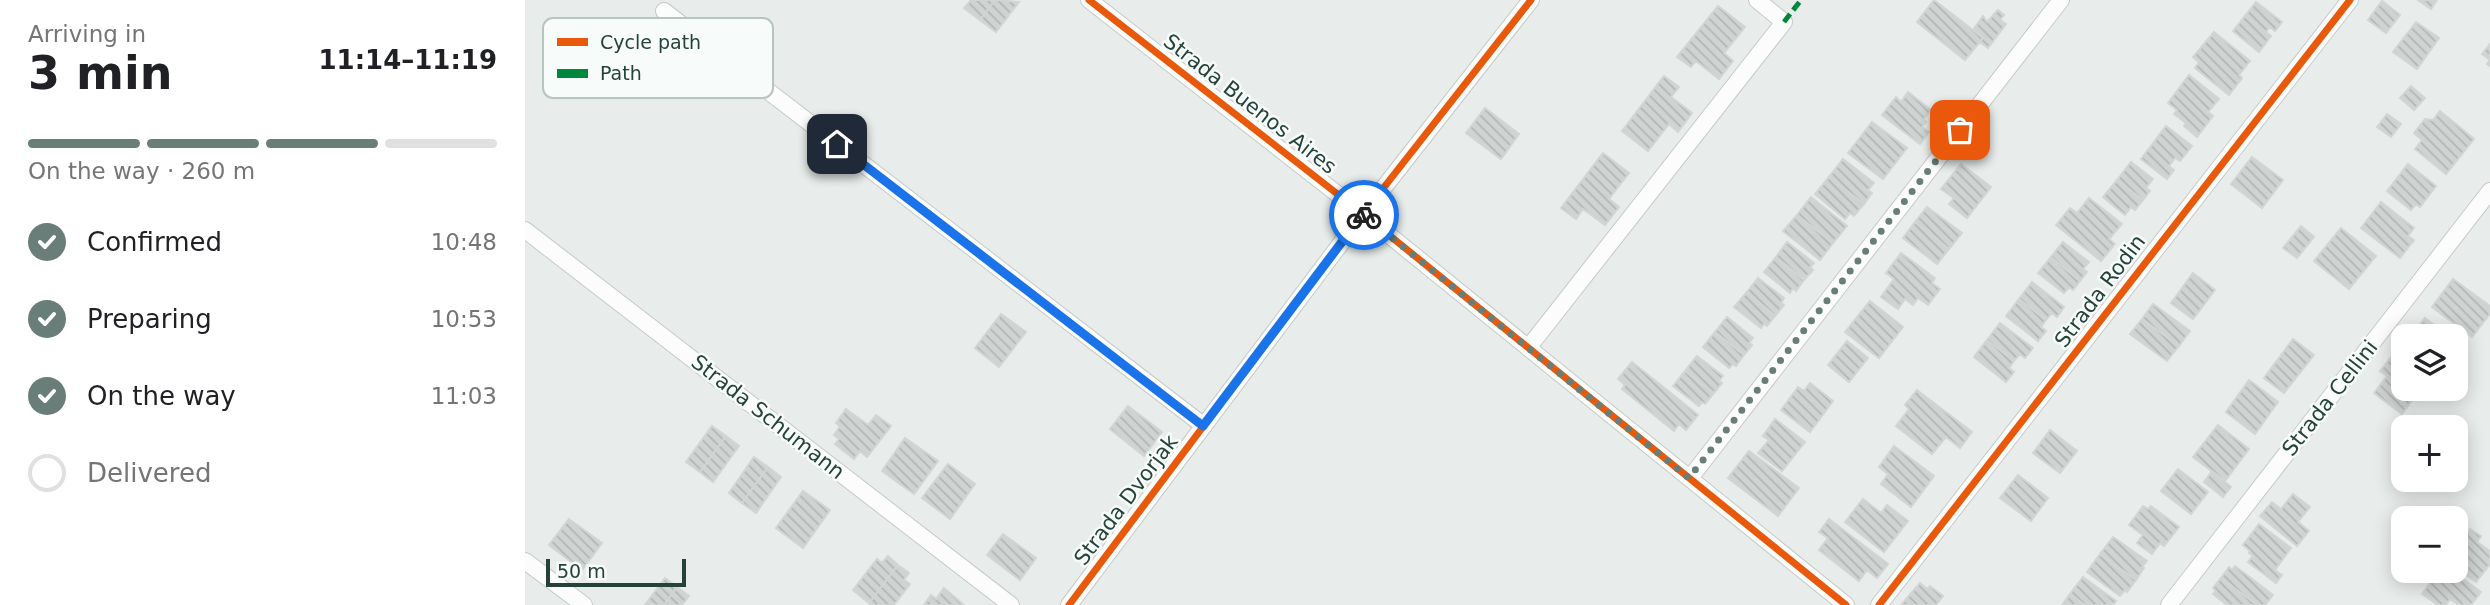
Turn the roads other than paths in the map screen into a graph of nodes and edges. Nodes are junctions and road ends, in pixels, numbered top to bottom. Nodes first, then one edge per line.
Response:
1 (1089, 0) edge
2 (1531, 0) edge
3 (1757, 0) edge
4 (2061, 0) edge
5 (2350, 0) edge
6 (664, 11) dead end
7 (673, 18) edge
8 (773, 95) edge
9 (2490, 191) edge
10 (1363, 214) junction
11 (525, 230) edge
12 (1528, 348) junction
13 (1203, 426) junction
14 (1689, 478) junction
15 (525, 561) edge
16 (583, 605) edge
17 (1011, 605) edge
18 (1069, 605) edge
19 (1846, 605) edge
20 (1879, 605) edge
21 (2169, 605) edge

1 - 10 street, Strada Buenos Aires
2 - 10 street, Strada Dvorjak
3 - 12 street
4 - 14 street
5 - 20 street, Strada Rodin
6 - 7 street
8 - 13 street
9 - 21 street, Strada Cellini
10 - 12 street, Strada Buenos Aires
10 - 13 street, Strada Dvorjak
11 - 17 street, Strada Schumann
12 - 14 street, Strada Buenos Aires
13 - 18 street, Strada Dvorjak
14 - 19 street, Strada Buenos Aires
15 - 16 street

